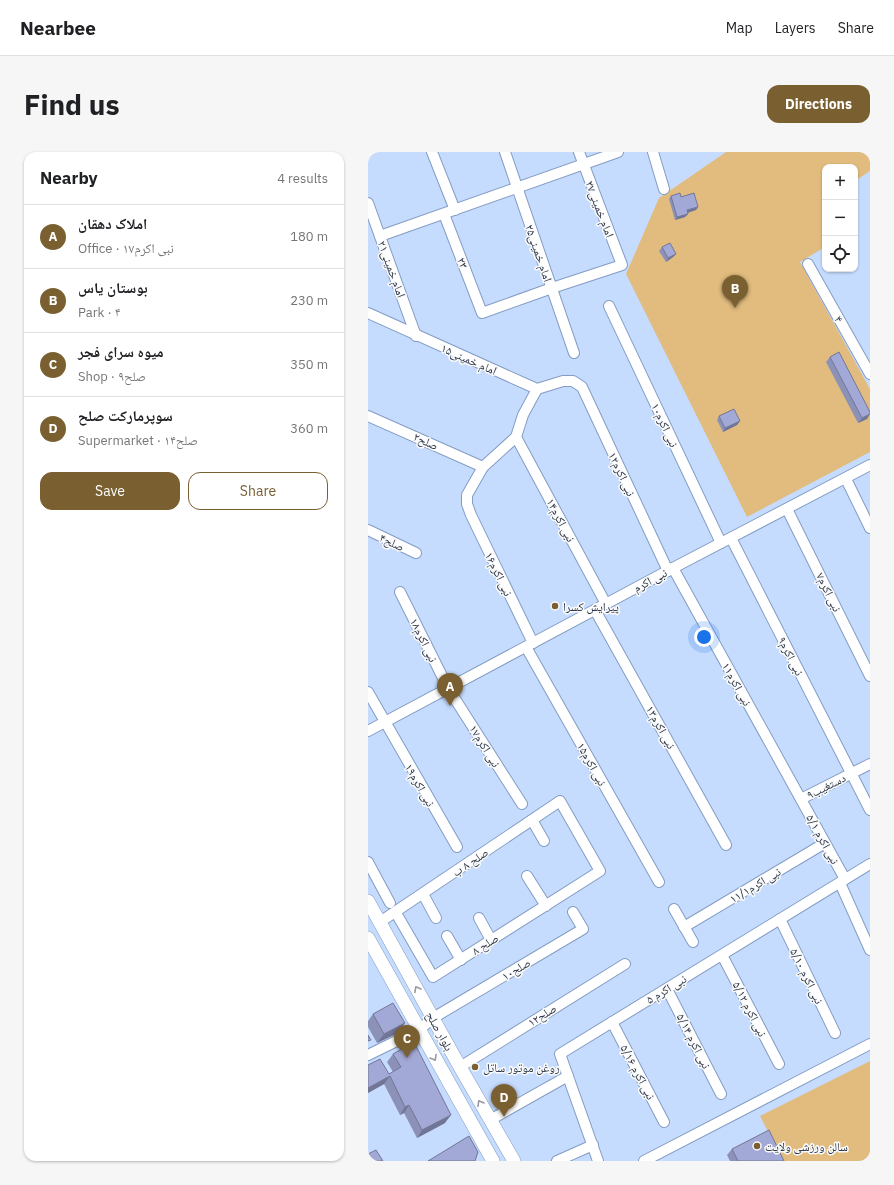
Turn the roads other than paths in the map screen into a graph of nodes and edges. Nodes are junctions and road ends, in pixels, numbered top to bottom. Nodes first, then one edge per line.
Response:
1 (432, 152) edge
2 (505, 152) edge
3 (579, 152) edge
4 (618, 152) edge
5 (653, 152) edge
6 (583, 164) junction
7 (517, 188) junction
8 (664, 189) dead end
9 (368, 203) edge
10 (455, 210) junction
11 (444, 214) junction
12 (380, 236) junction
13 (808, 264) dead end
14 (552, 288) junction
15 (609, 306) dead end
16 (368, 313) edge
17 (416, 336) junction
18 (574, 353) dead end
19 (870, 374) edge
20 (537, 389) junction
21 (368, 416) edge
22 (516, 437) junction
23 (870, 466) edge
24 (483, 467) junction
25 (846, 479) junction
26 (787, 509) junction
27 (870, 528) edge
28 (368, 530) edge
29 (731, 538) junction
30 (721, 543) junction
31 (416, 553) dead end
32 (670, 570) junction
33 (400, 592) dead end
34 (606, 604) junction
35 (595, 610) junction
36 (529, 645) junction
37 (870, 676) edge
38 (448, 688) junction
39 (368, 692) edge
40 (384, 722) junction
41 (368, 731) edge
42 (870, 764) edge
43 (851, 773) junction
44 (801, 799) junction
45 (522, 804) dead end
46 (870, 810) edge
47 (532, 820) junction
48 (544, 841) dead end
49 (826, 843) junction
50 (726, 845) dead end
51 (456, 847) dead end
52 (368, 862) edge
53 (870, 864) edge
54 (600, 872) joint
55 (526, 876) dead end
56 (842, 881) junction
57 (659, 882) dead end
58 (423, 894) junction
59 (368, 901) edge
60 (390, 903) dead end
61 (546, 906) junction
62 (674, 909) dead end
63 (396, 912) junction
64 (574, 912) dead end
65 (436, 918) dead end
66 (479, 918) dead end
67 (780, 920) junction
68 (380, 922) junction
69 (684, 926) junction
70 (447, 936) dead end
71 (368, 938) edge
72 (492, 940) junction
73 (693, 942) dead end
74 (870, 950) edge
75 (722, 955) junction
76 (461, 960) junction
77 (625, 964) dead end
78 (667, 989) junction
79 (433, 1018) junction
80 (612, 1022) junction
81 (419, 1030) junction
82 (835, 1033) dead end
83 (870, 1044) edge
84 (368, 1055) edge
85 (779, 1064) dead end
86 (460, 1067) junction
87 (568, 1076) junction
88 (721, 1094) dead end
89 (490, 1120) junction
90 (664, 1122) dead end
91 (593, 1145) junction
92 (489, 1160) edge
93 (514, 1161) edge
94 (557, 1161) edge
95 (598, 1161) edge
96 (644, 1161) edge

1 - 10 street
2 - 7 street, امام خمینی۲۵
3 - 6 street, امام خمینی۲۷
4 - 6 street
5 - 8 street
6 - 7 street
6 - 14 street, امام خمینی۲۷
7 - 10 street
7 - 14 street, امام خمینی۲۵
9 - 12 street, امام خمینی۲۱
10 - 11 street
11 - 12 street
11 - 14 street, ۲۳
12 - 17 street, امام خمینی۲۱
13 - 19 street, ۴
14 - 18 street, امام خمینی۲۵
15 - 30 street, نبی اکرم۱۰
16 - 17 street, ۱۵امام خمینی
17 - 20 street, ۱۵امام خمینی
20 - 22 street
20 - 32 street, نبی اکرم۱۲
21 - 24 street, صلح۲
22 - 24 street
22 - 34 street, نبی اکرم۱۴
23 - 25 street, نبی اکرم
24 - 36 street, نبی اکرم۱۶
25 - 26 street, نبی اکرم
25 - 27 street
26 - 29 street, نبی اکرم
26 - 37 street, نبی اکرم۷
28 - 31 street, صلح۴
29 - 30 street, نبی اکرم
29 - 43 street, نبی اکرم۹
30 - 32 street, نبی اکرم
32 - 34 street, نبی اکرم
32 - 44 street, نبی اکرم۱۱
33 - 38 street, نبی اکرم۱۸
34 - 35 street, نبی اکرم
35 - 36 street, نبی اکرم
35 - 50 street, نبی اکرم۱۳
36 - 38 street, نبی اکرم
36 - 57 street, نبی اکرم۱۵
38 - 40 street, نبی اکرم
38 - 45 street, نبی اکرم۱۷
39 - 40 street, نبی اکرم۱۹
40 - 41 street, نبی اکرم
40 - 51 street, نبی اکرم۱۹
42 - 43 street, دستغیب۹
43 - 44 street, دستغیب۹
43 - 46 street, نبی اکرم۹
44 - 49 street, نبی اکرم ۵/۱
47 - 48 street
47 - 54 street, صلح ۸ ب
47 - 58 street, صلح ۸ ب
49 - 56 street, نبی اکرم ۵/۱
49 - 69 street, نبی اکرم۱۱/۱
52 - 60 street
53 - 56 street, نبی اکرم ۵
54 - 61 street, ۸ صلح
55 - 61 street
56 - 67 street, نبی اکرم ۵
56 - 74 street, نبی اکرم ۵/۱
58 - 63 street, صلح ۸ ب
58 - 65 street
59 - 68 main road, بلوار صلح
61 - 72 street, ۸ صلح
62 - 69 street
63 - 68 street, صلح ۸ ب
63 - 76 street, ۸ صلح
64 - 79 street, صلح۱۰
66 - 72 street
67 - 75 street, نبی اکرم ۵
67 - 82 street, نبی اکرم ۵/۱۰
79 -> 68 main road, بلوار صلح
69 - 73 street
70 - 76 street
71 - 81 main road, بلوار صلح
72 - 76 street, ۸ صلح
75 - 78 street, نبی اکرم ۵
75 - 85 street, نبی اکرم ۵/۱۲
77 - 86 street, صلح۱۲
78 - 80 street, نبی اکرم ۵
78 - 88 street, نبی اکرم ۵/۱۴
79 - 81 street
79 - 86 main road, بلوار صلح
80 - 87 street, نبی اکرم ۵
80 - 90 street, نبی اکرم ۵/۱۶
81 - 84 street
81 -> 92 main road, بلوار صلح
83 - 96 street
89 -> 86 main road, بلوار صلح
87 - 89 street
87 - 91 street, نبی اکرم ۵
89 - 93 main road, بلوار صلح
91 - 94 street
91 - 95 street, نبی اکرم ۵

